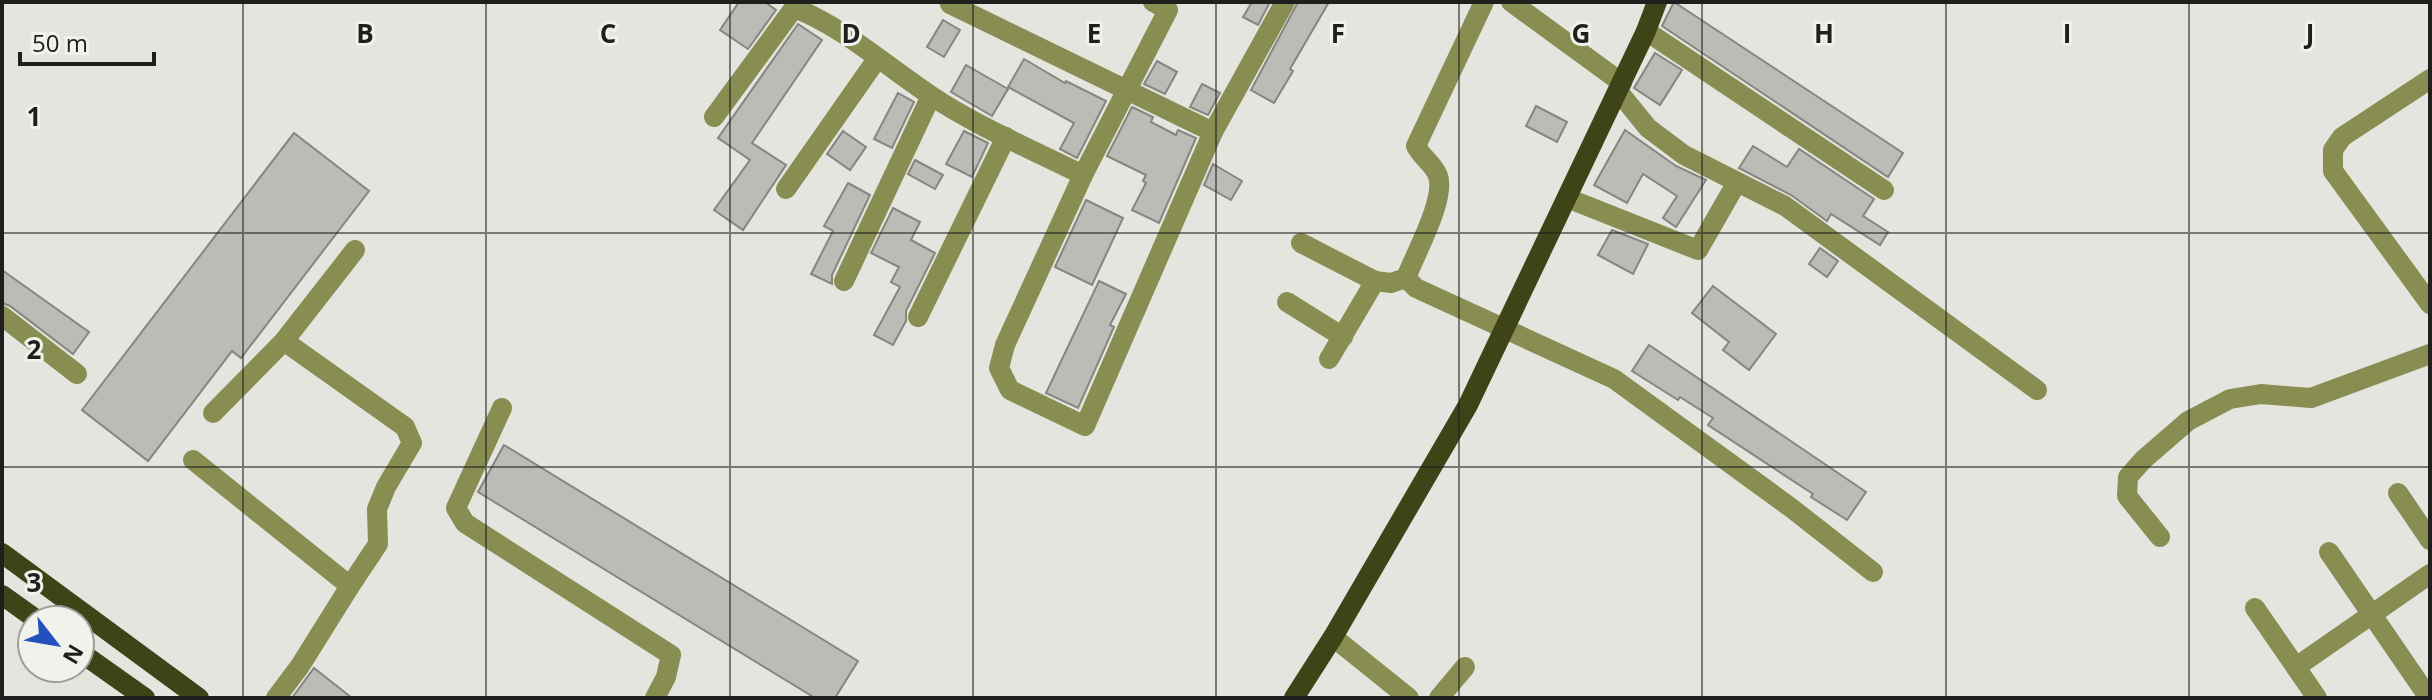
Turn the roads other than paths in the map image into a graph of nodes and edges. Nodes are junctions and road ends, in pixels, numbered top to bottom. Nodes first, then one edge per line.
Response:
1 (1153, 2) edge
2 (1285, 2) edge
3 (1484, 2) edge
4 (1511, 2) edge
5 (1657, 2) edge
6 (950, 4) dead end
7 (1646, 31) junction
8 (877, 59) junction
9 (2430, 79) edge
10 (1620, 87) junction
11 (1126, 89) junction
12 (931, 96) junction
13 (714, 117) dead end
14 (1213, 132) junction
15 (1006, 137) junction
16 (1083, 175) junction
17 (1737, 182) junction
18 (786, 189) dead end
19 (1884, 190) dead end
20 (1567, 198) junction
21 (1301, 243) dead end
22 (355, 250) dead end
23 (1406, 278) junction
24 (844, 281) dead end
25 (1375, 281) junction
26 (1287, 302) dead end
27 (2430, 304) edge
28 (2, 316) edge
29 (918, 317) dead end
30 (1505, 328) junction
31 (1343, 337) junction
32 (284, 341) junction
33 (2430, 354) edge
34 (1329, 359) dead end
35 (77, 374) dead end
36 (2037, 390) dead end
37 (502, 408) dead end
38 (213, 413) dead end
39 (193, 460) dead end
40 (2398, 493) dead end
41 (2160, 537) dead end
42 (2430, 540) edge
43 (2329, 552) dead end
44 (2, 553) edge
45 (1873, 572) dead end
46 (2430, 574) edge
47 (350, 586) junction
48 (2255, 608) dead end
49 (2371, 614) junction
50 (1333, 637) junction
51 (131, 650) junction
52 (96, 664) edge
53 (1465, 667) dead end
54 (2296, 667) junction
55 (112, 675) junction
56 (145, 698) edge
57 (199, 698) edge
58 (276, 698) edge
59 (655, 698) edge
60 (1294, 698) edge
61 (1409, 698) edge
62 (1439, 698) edge
63 (2317, 698) edge
64 (2429, 698) edge

1 - 11 street
2 - 14 street
3 - 23 street
4 - 10 street
5 - 7 main road
6 - 11 street
7 - 10 main road
7 - 19 street
8 - 12 street
8 - 13 street
8 - 18 street
9 - 27 street
10 - 17 street
10 - 20 main road
11 - 14 street
11 - 16 street
12 - 15 street
12 - 24 street
14 - 16 street
15 - 16 street
15 - 29 street
17 - 20 street
17 - 36 street
20 - 30 main road
21 - 25 street
22 - 32 street
23 - 25 street
23 - 30 street
25 - 31 street
26 - 31 street
28 - 35 street
30 - 45 street
30 - 50 main road
31 - 34 street
32 - 38 street
32 - 47 street
33 - 41 street
37 - 59 street
39 - 47 street
40 - 42 street
43 - 49 street
44 - 51 main road
46 - 49 street
47 - 58 street
48 - 54 street
49 - 54 street
49 - 64 street
50 - 60 main road
50 - 61 street
51 - 55 main road
51 - 57 main road
52 - 55 main road
53 - 62 street
54 - 63 street
55 - 56 main road

